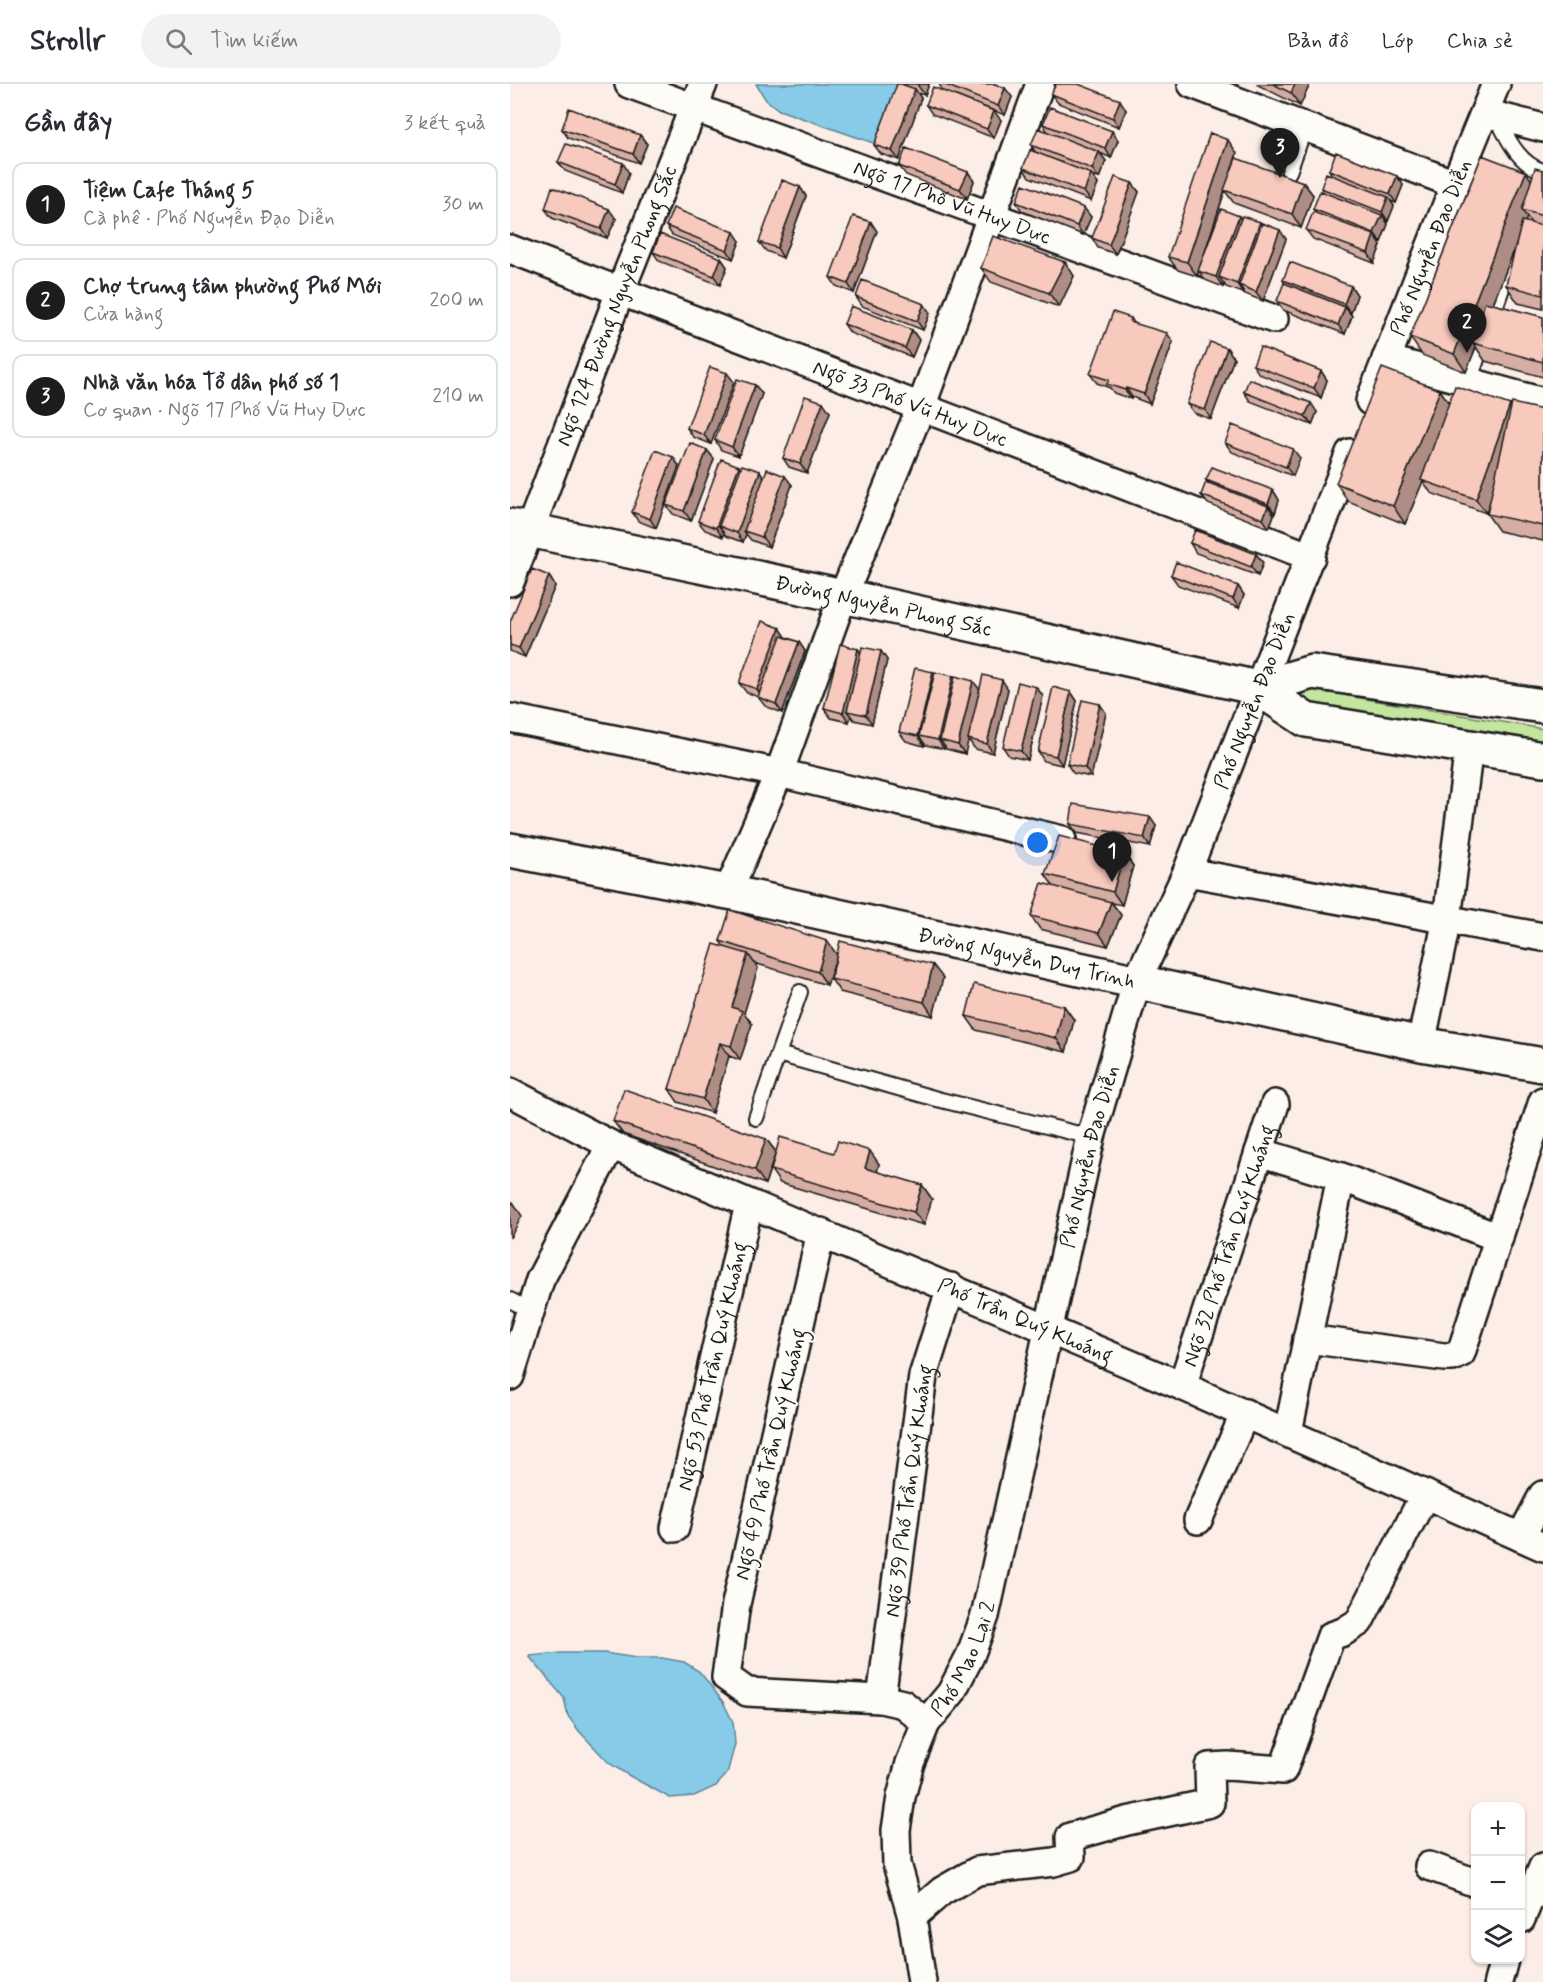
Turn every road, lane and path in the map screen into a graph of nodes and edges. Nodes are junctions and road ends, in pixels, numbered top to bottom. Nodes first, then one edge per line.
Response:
1 (629, 84) edge
2 (1041, 84) edge
3 (1192, 84) edge
4 (1496, 84) edge
5 (699, 96) edge
6 (1491, 114) junction
7 (1305, 127) junction
8 (1543, 128) edge
9 (1543, 171) edge
10 (1289, 172) dead end
11 (1455, 184) junction
12 (992, 215) junction
13 (510, 249) edge
14 (620, 292) junction
15 (1274, 319) dead end
16 (1386, 359) junction
17 (1469, 382) junction
18 (1543, 402) edge
19 (921, 407) junction
20 (520, 528) edge
21 (1311, 557) junction
22 (510, 582) edge
23 (843, 596) junction
24 (1258, 688) junction
25 (1543, 706) edge
26 (510, 718) edge
27 (1469, 747) junction
28 (1543, 759) edge
29 (779, 773) junction
30 (1062, 840) edge
31 (510, 849) edge
32 (1187, 872) junction
33 (728, 892) junction
34 (1447, 919) junction
35 (1543, 937) edge
36 (1137, 981) junction
37 (800, 992) dead end
38 (1421, 1044) junction
39 (778, 1054) junction
40 (1543, 1065) edge
41 (510, 1092) edge
42 (1543, 1101) edge
43 (1275, 1104) dead end
44 (756, 1118) dead end
45 (1091, 1137) junction
46 (611, 1145) junction
47 (1259, 1152) junction
48 (1341, 1177) junction
49 (749, 1204) junction
50 (820, 1232) junction
51 (1499, 1238) junction
52 (951, 1287) junction
53 (520, 1306) edge
54 (1050, 1329) junction
55 (1307, 1339) junction
56 (510, 1376) edge
57 (1182, 1386) junction
58 (1245, 1413) junction
59 (1288, 1432) junction
60 (1425, 1494) junction
61 (1543, 1495) edge
62 (1198, 1520) dead end
63 (675, 1528) dead end
64 (1532, 1542) edge
65 (881, 1699) junction
66 (926, 1723) junction
67 (1429, 1866) dead end
68 (1543, 1867) edge
69 (1471, 1881) edge
70 (1525, 1903) edge
71 (912, 1917) junction
72 (1503, 1964) edge
73 (922, 1982) edge
74 (1498, 1982) edge

1 - 5 street, Ngõ 17 Phố Vũ Huy Dực
2 - 12 street
3 - 7 street
4 - 6 street, Phố Nguyễn Đạo Diễn
5 - 12 street, Ngõ 17 Phố Vũ Huy Dực
5 - 14 street, Ngõ 124 Đường Nguyễn Phong Sắc
6 - 8 street
6 - 9 lane
6 - 11 street, Phố Nguyễn Đạo Diễn
7 - 10 lane
7 - 11 street
9 - 17 lane
11 - 16 street, Phố Nguyễn Đạo Diễn
12 - 15 street, Ngõ 17 Phố Vũ Huy Dực
12 - 19 street
13 - 14 street, Ngõ 33 Phố Vũ Huy Dực
14 - 19 street, Ngõ 33 Phố Vũ Huy Dực
14 - 20 street, Ngõ 124 Đường Nguyễn Phong Sắc
16 - 17 street
16 - 21 street, Phố Nguyễn Đạo Diễn
17 - 18 street
19 - 21 street, Ngõ 33 Phố Vũ Huy Dực
19 - 23 street
20 - 22 street, Ngõ 124 Đường Nguyễn Phong Sắc
20 - 23 main road, Đường Nguyễn Phong Sắc
21 - 24 street, Phố Nguyễn Đạo Diễn
23 - 24 main road, Đường Nguyễn Phong Sắc
23 - 29 street
24 - 25 main road, Đường Nguyễn Phong Sắc
24 - 27 main road, Đường Nguyễn Phong Sắc
24 - 32 street, Phố Nguyễn Đạo Diễn
26 - 29 street
27 - 28 main road, Đường Nguyễn Phong Sắc
27 - 34 street
29 - 30 street
29 - 33 street
31 - 33 main road, Đường Nguyễn Duy Trinh
32 - 34 street
32 - 36 street, Phố Nguyễn Đạo Diễn
33 - 36 main road, Đường Nguyễn Duy Trinh
34 - 35 street
34 - 38 street
36 - 38 main road, Đường Nguyễn Duy Trinh
36 - 45 street, Phố Nguyễn Đạo Diễn
37 - 39 lane
38 - 40 main road, Đường Nguyễn Duy Trinh
39 - 44 lane
39 - 45 lane
41 - 46 street, Phố Trần Quý Khoáng
42 - 51 street
43 - 47 street, Ngõ 32 Phố Trần Quý Khoáng
45 - 54 street, Phố Nguyễn Đạo Diễn
46 - 49 street, Phố Trần Quý Khoáng
46 - 53 street
47 - 48 street
47 - 57 street, Ngõ 32 Phố Trần Quý Khoáng
48 - 51 street
48 - 55 street
49 - 50 street, Phố Trần Quý Khoáng
49 - 63 street, Ngõ 53 Phố Trần Quý Khoáng
50 - 52 street, Phố Trần Quý Khoáng
50 - 65 street, Ngõ 49 Phố Trần Quý Khoáng
51 - 55 street
52 - 54 street, Phố Trần Quý Khoáng
52 - 65 street, Ngõ 39 Phố Trần Quý Khoáng
53 - 56 street
54 - 57 street, Phố Trần Quý Khoáng
54 - 66 street, Phố Mao Lại 2
55 - 59 street
57 - 58 street, Phố Trần Quý Khoáng
58 - 59 street, Phố Trần Quý Khoáng
58 - 62 street
59 - 60 street, Phố Trần Quý Khoáng
60 - 64 street, Phố Trần Quý Khoáng
60 - 71 street
61 - 64 street
65 - 66 street
66 - 71 street, Phố Mao Lại 2
67 - 69 street
68 - 70 street
71 - 73 street, Phố Mao Lại 2
72 - 74 street

